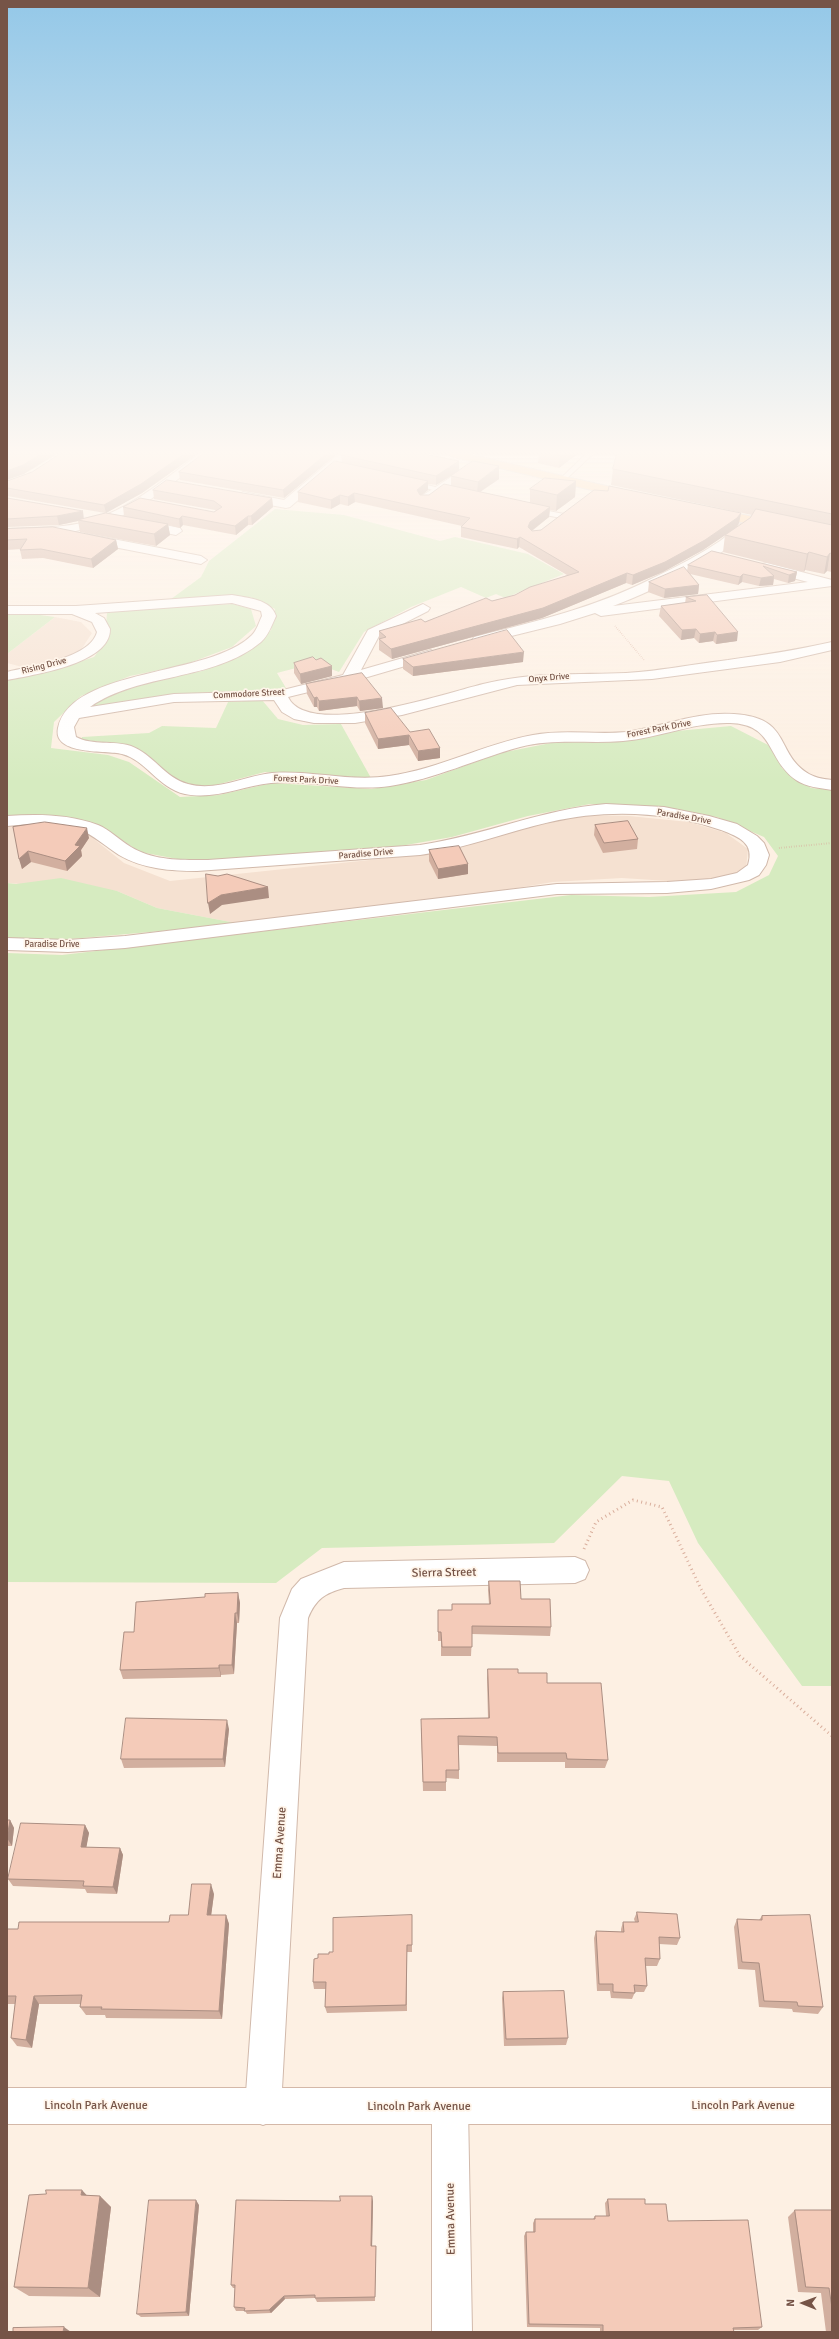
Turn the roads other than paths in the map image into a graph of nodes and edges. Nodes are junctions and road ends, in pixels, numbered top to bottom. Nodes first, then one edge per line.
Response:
1 (692, 563) edge
2 (755, 564) edge
3 (830, 583) edge
4 (423, 608) dead end
5 (7, 610) edge
6 (76, 610) junction
7 (580, 614) junction
8 (468, 643) edge
9 (832, 646) edge
10 (446, 649) edge
11 (7, 676) edge
12 (349, 678) junction
13 (280, 694) junction
14 (73, 714) junction
15 (832, 785) edge
16 (7, 821) edge
17 (7, 944) edge
18 (575, 1570) road end
19 (314, 1584) joint
20 (7, 2106) edge
21 (832, 2106) edge
22 (263, 2107) junction
23 (450, 2107) junction
24 (452, 2332) edge

1 - 7 street
2 - 3 street
3 - 7 street
4 - 12 street
5 - 6 street, Forest Park Drive
6 - 11 street, Rising Drive
6 - 14 street, Forest Park Drive
7 - 8 street
9 - 13 street, Onyx Drive
10 - 12 street, Commodore Street
12 - 13 street, Commodore Street
13 - 14 street, Commodore Street
14 - 15 street, Forest Park Drive
16 - 17 street, Paradise Drive
18 - 19 street, Sierra Street
19 - 22 street, Emma Avenue
20 - 22 street, Lincoln Park Avenue
21 - 23 street, Lincoln Park Avenue
22 - 23 street, Lincoln Park Avenue
23 - 24 street, Emma Avenue

